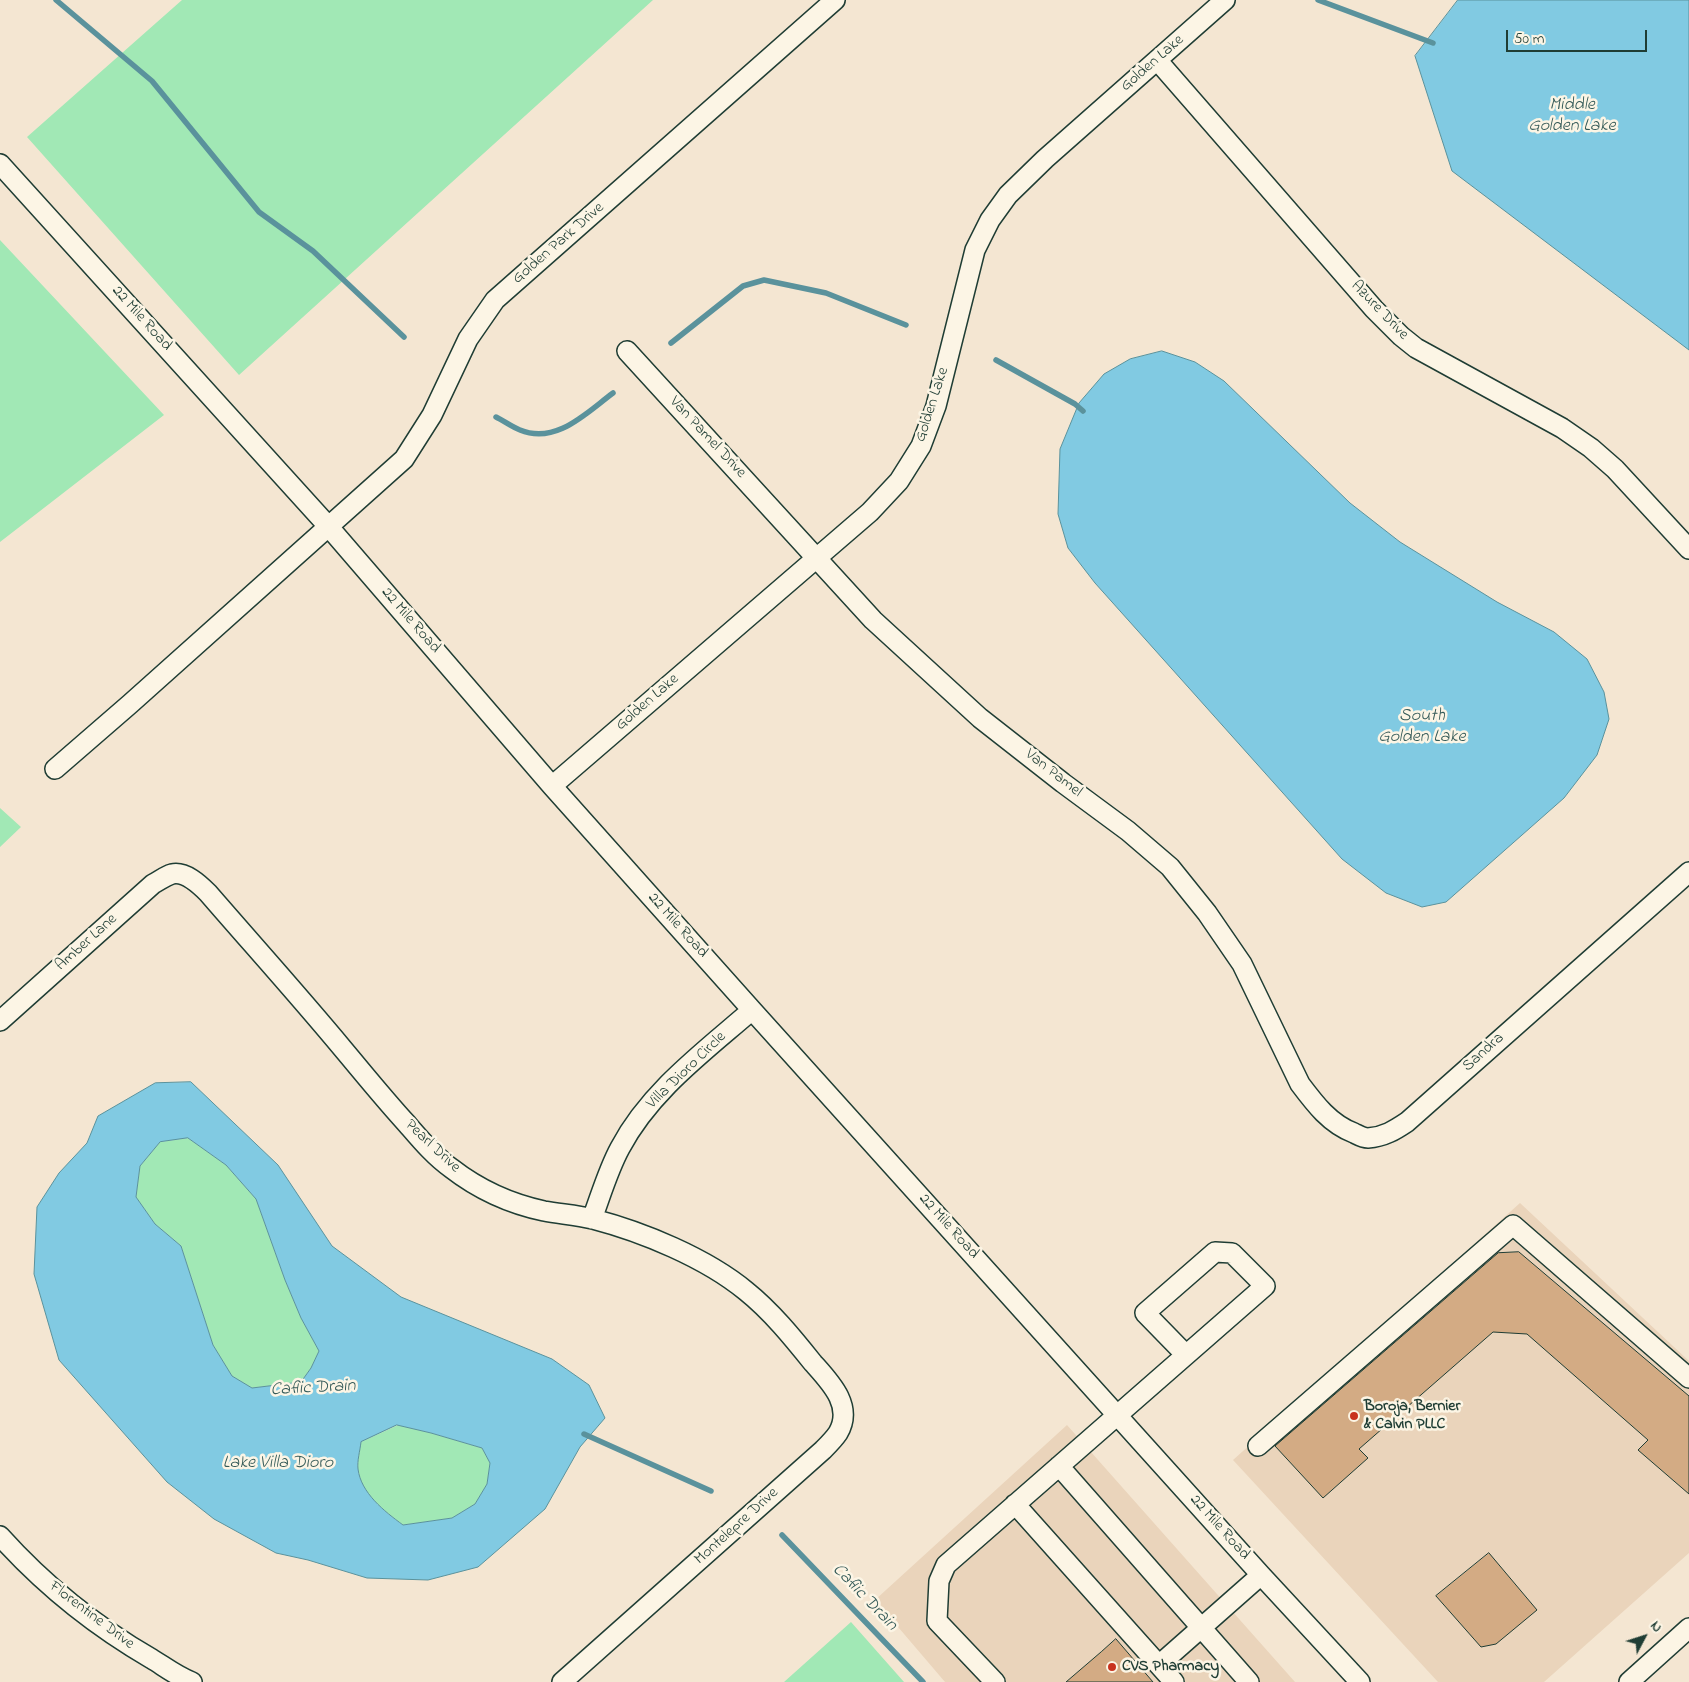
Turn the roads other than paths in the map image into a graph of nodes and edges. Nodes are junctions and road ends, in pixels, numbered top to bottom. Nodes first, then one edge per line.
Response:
1 (835, 0) edge
2 (1225, 0) edge
3 (1157, 60) junction
4 (0, 164) edge
5 (627, 351) dead end
6 (787, 524) joint
7 (328, 526) junction
8 (1689, 549) edge
9 (816, 559) junction
10 (55, 769) dead end
11 (552, 786) junction
12 (1689, 872) edge
13 (178, 874) joint
14 (752, 1010) junction
15 (0, 1021) edge
16 (1283, 1050) joint
17 (592, 1219) junction
18 (804, 1351) joint
19 (1186, 1355) junction
20 (1689, 1378) edge
21 (1117, 1415) junction
22 (1258, 1446) dead end
23 (1059, 1466) junction
24 (1015, 1504) junction
25 (0, 1536) edge
26 (1261, 1575) junction
27 (1201, 1628) junction
28 (1689, 1628) edge
29 (1159, 1665) junction
30 (189, 1681) edge
31 (562, 1682) edge
32 (995, 1682) edge
33 (1174, 1682) edge
34 (1249, 1682) edge
35 (1360, 1682) edge
36 (1629, 1682) edge

1 - 7 street, Golden Park Drive
2 - 3 street, Golden Lake
3 - 8 street, Azure Drive
3 - 9 street, Golden Lake
4 - 7 street, 22 Mile Road
5 - 6 street, Van Pamel Drive
6 - 9 street, Van Pamel
7 - 10 street, Golden Park Drive
7 - 11 street, 22 Mile Road
9 - 11 street, Golden Lake
9 - 16 street, Van Pamel
11 - 14 street, 22 Mile Road
12 - 16 street, Sandra
13 - 15 street, Amber Lane
13 - 17 street, Pearl Drive
14 - 17 street, Villa Dioro Circle
14 - 21 street, 22 Mile Road
17 - 18 street, Pearl Drive
18 - 31 street, Montelepre Drive
19 - 19 street
19 - 21 street
20 - 22 street
21 - 23 street
21 - 26 street, 22 Mile Road
23 - 24 street
23 - 27 street
24 - 29 street
24 - 32 street
25 - 30 street, Florentine Drive
26 - 27 street
26 - 35 street, 22 Mile Road
27 - 29 street
27 - 34 street
28 - 36 street
29 - 33 street

